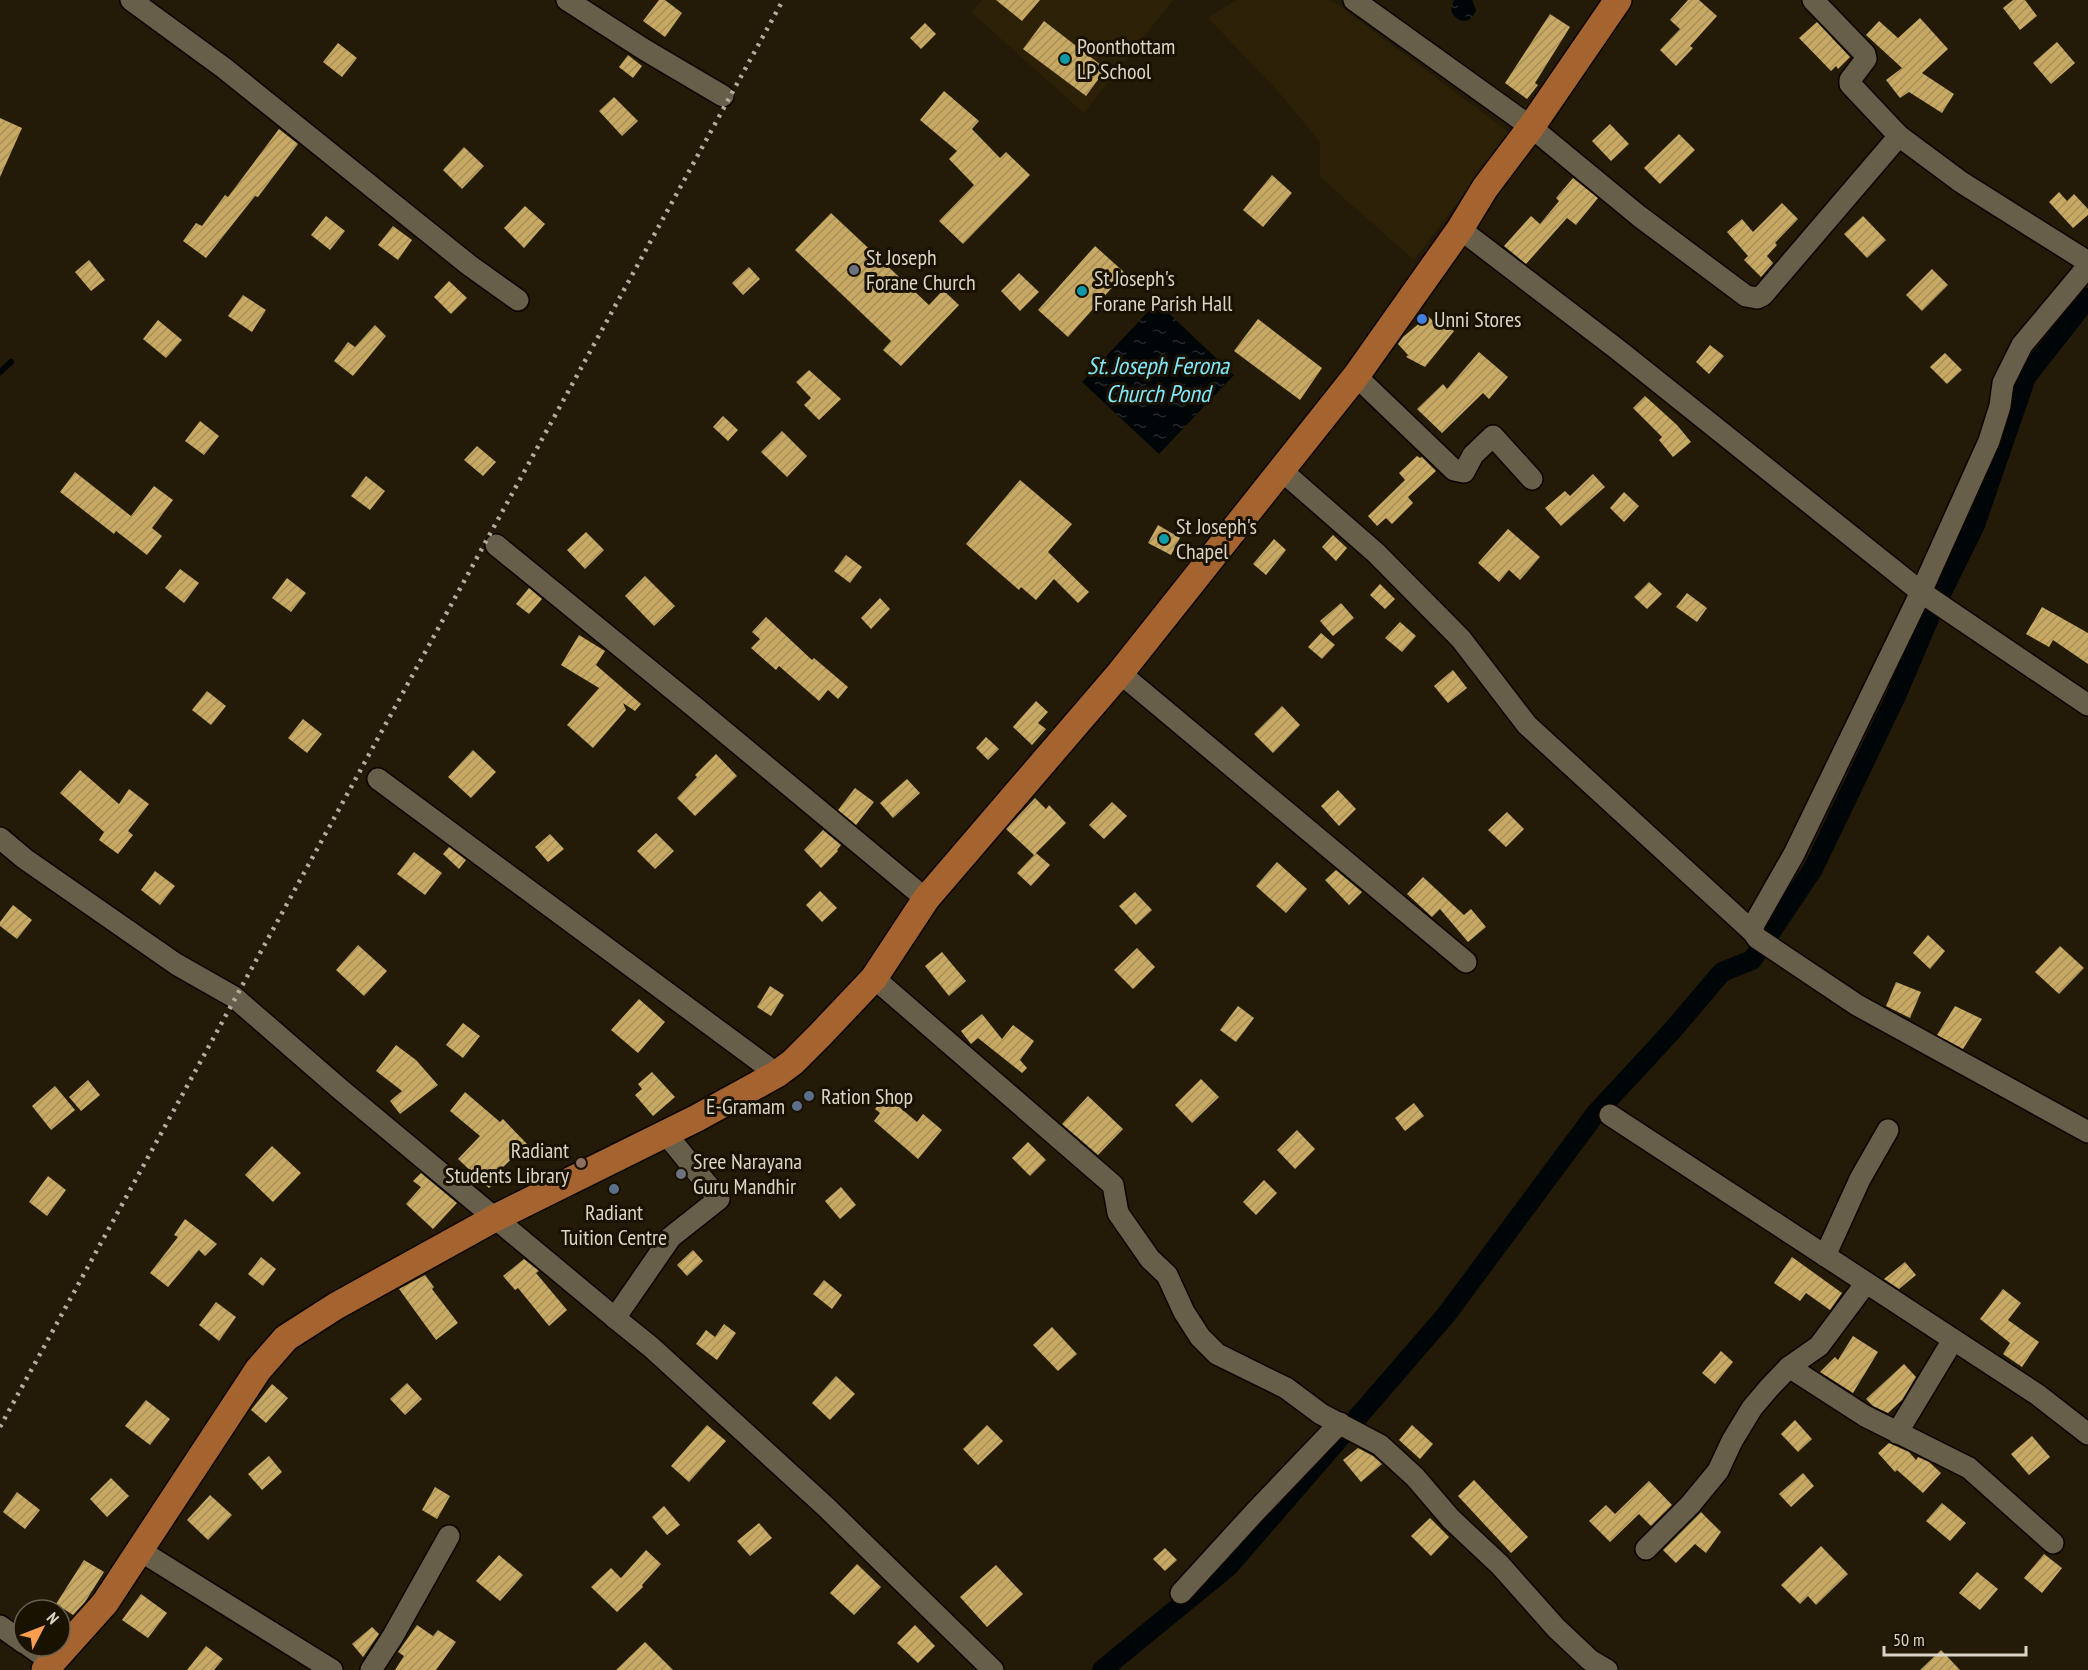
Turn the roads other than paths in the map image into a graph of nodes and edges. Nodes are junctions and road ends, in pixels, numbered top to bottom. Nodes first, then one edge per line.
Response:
1 (131, 0) edge
2 (1354, 0) edge
3 (1813, 0) edge
4 (1615, 1) edge
5 (573, 2) edge
6 (723, 96) dead end
7 (1531, 127) junction
8 (1899, 136) junction
9 (1460, 229) junction
10 (2088, 264) edge
11 (518, 300) dead end
12 (1356, 376) junction
13 (1281, 470) junction
14 (1532, 479) dead end
15 (496, 545) dead end
16 (1925, 595) junction
17 (1120, 673) junction
18 (2088, 705) edge
19 (378, 779) dead end
20 (0, 838) edge
21 (926, 899) junction
22 (1752, 923) junction
23 (1466, 962) dead end
24 (874, 978) junction
25 (777, 1074) junction
26 (1615, 1119) dead end
27 (1888, 1130) dead end
28 (2088, 1132) edge
29 (666, 1134) junction
30 (495, 1218) junction
31 (1825, 1256) junction
32 (1866, 1283) junction
33 (615, 1318) junction
34 (1953, 1340) junction
35 (1789, 1367) junction
36 (1350, 1428) junction
37 (1897, 1433) junction
38 (2088, 1434) edge
39 (448, 1536) dead end
40 (2053, 1543) dead end
41 (1646, 1549) dead end
42 (140, 1550) junction
43 (1181, 1593) dead end
44 (49, 1666) edge
45 (332, 1670) edge
46 (371, 1670) edge
47 (993, 1670) edge
48 (1607, 1670) edge

1 - 11 street
2 - 7 street
3 - 8 street
4 - 7 main road
5 - 6 street
7 - 8 street
7 - 9 main road
8 - 10 street
9 - 12 main road
9 - 16 street
10 - 16 street
12 - 13 main road
12 - 14 street
13 - 17 main road
13 - 22 street
15 - 21 street
16 - 18 street
16 - 22 street
17 - 21 main road
17 - 23 street
19 - 25 street
20 - 30 street
21 - 24 main road
22 - 28 street
24 - 25 main road
24 - 36 street
25 - 29 main road
26 - 31 street
27 - 31 street
29 - 30 main road
29 - 33 street
30 - 33 street
30 - 42 main road
31 - 32 street
32 - 34 street
32 - 35 street
33 - 47 street
34 - 37 street
34 - 38 street
35 - 37 street
35 - 41 street
36 - 43 street
36 - 48 street
37 - 40 street
39 - 46 street
42 - 44 main road
42 - 45 street

